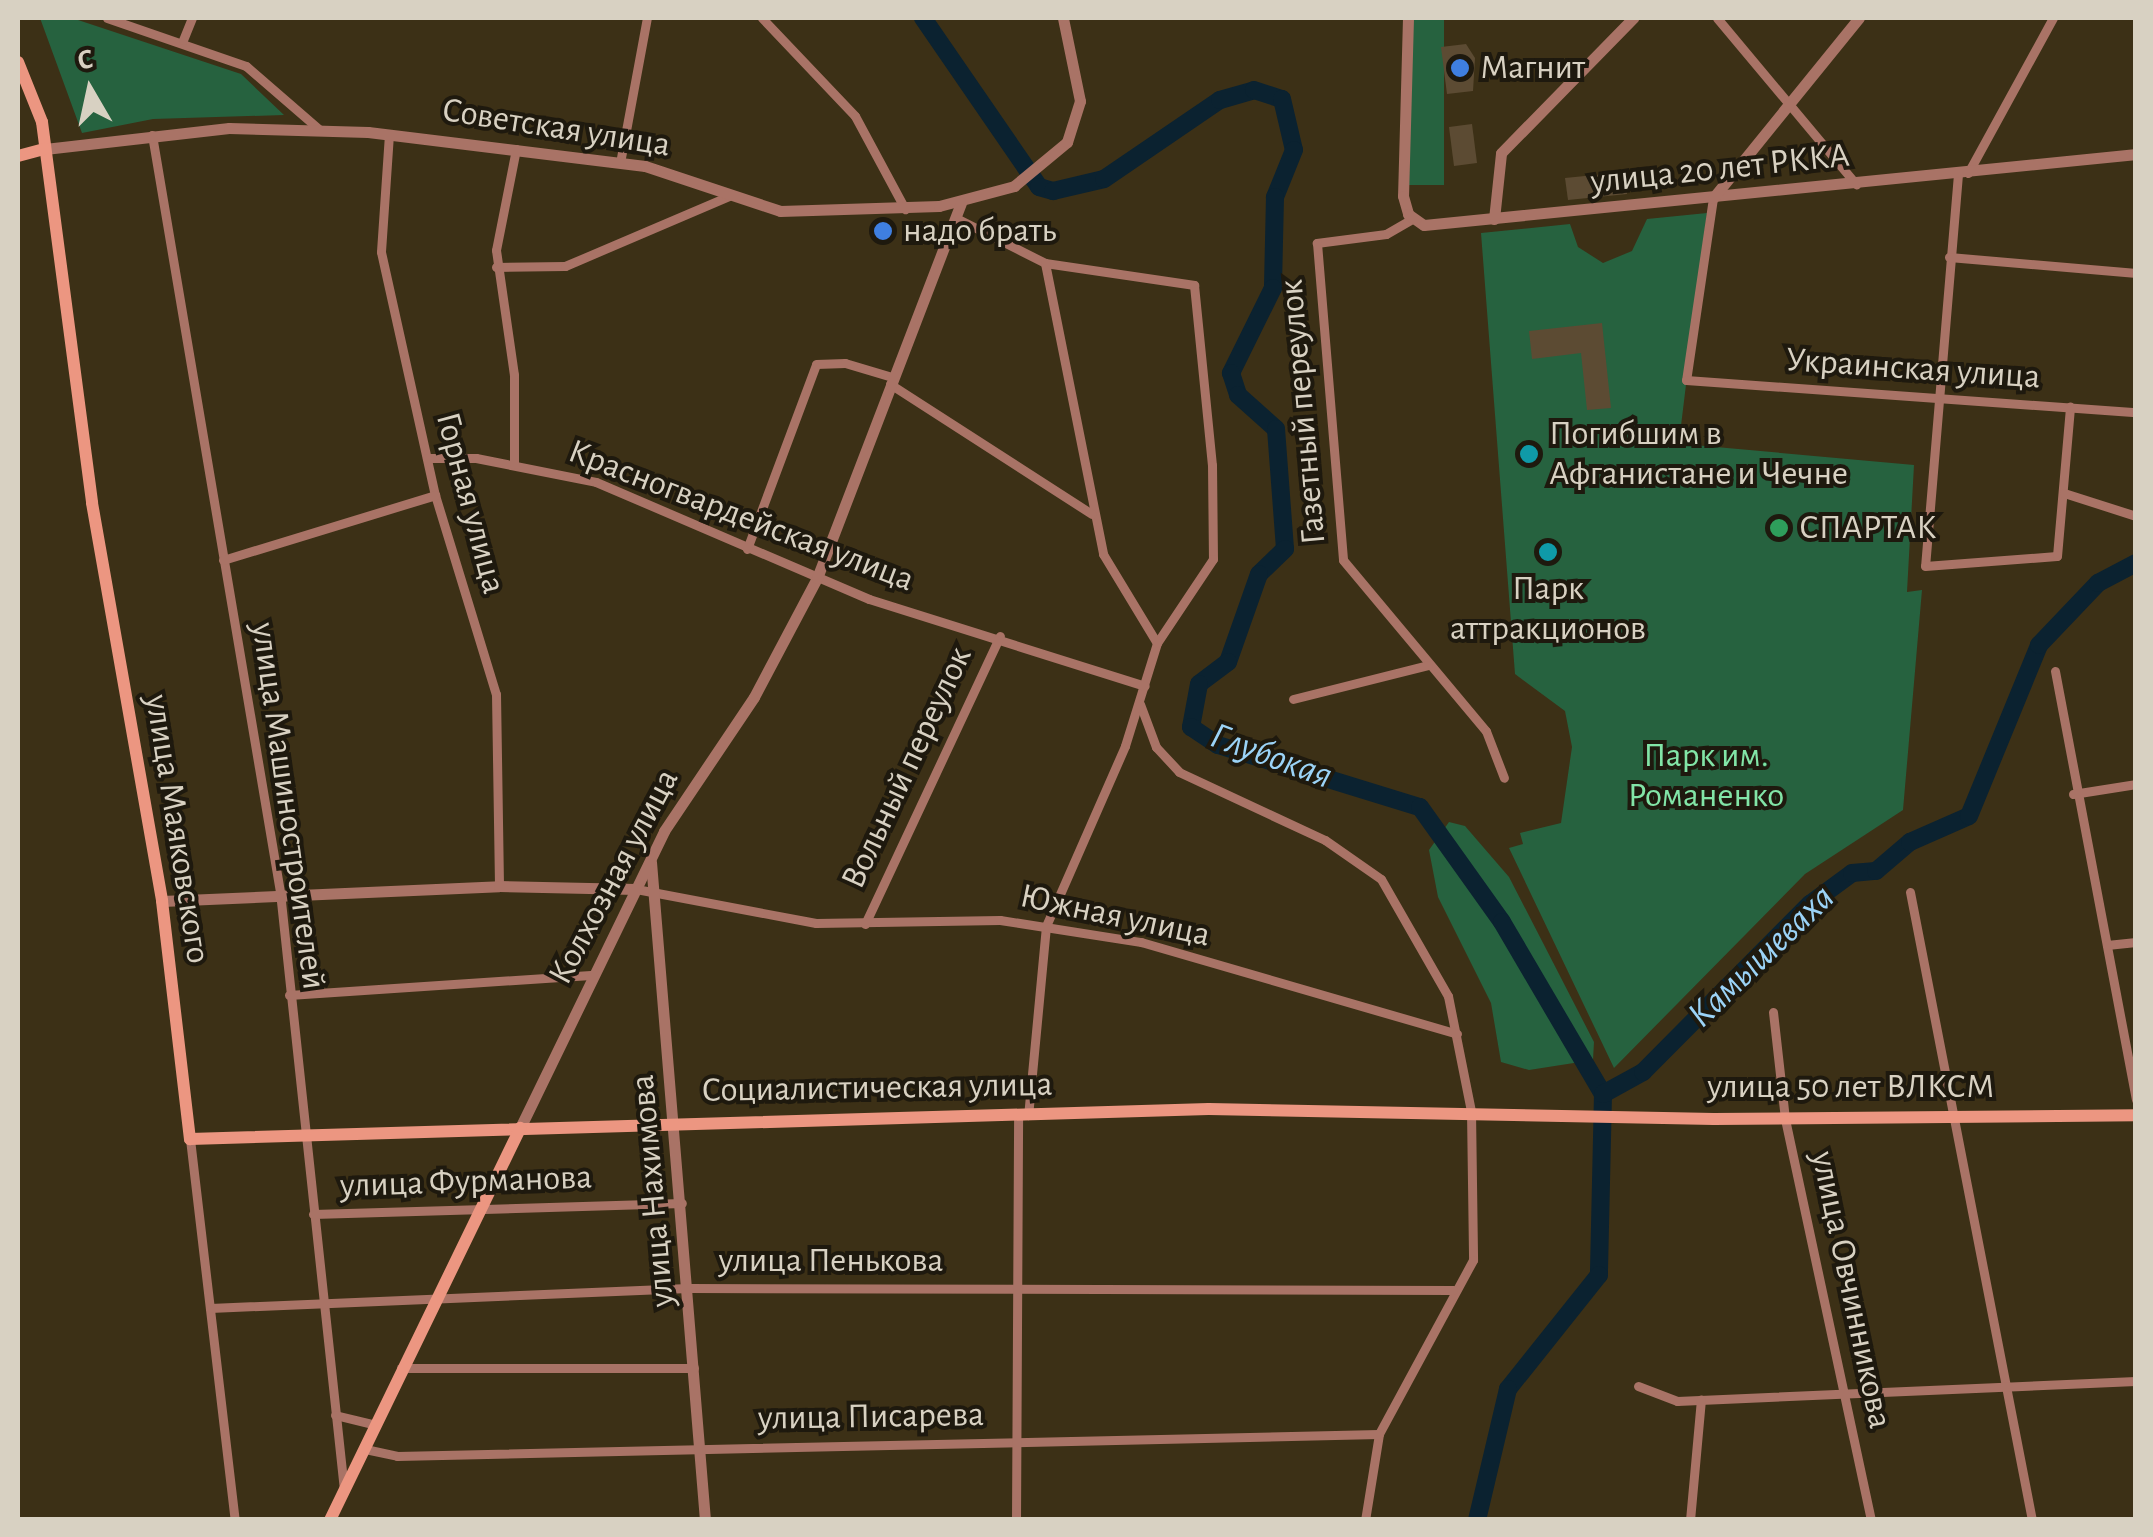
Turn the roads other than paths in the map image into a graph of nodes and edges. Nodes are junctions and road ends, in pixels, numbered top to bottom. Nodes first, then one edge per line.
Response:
1 (107, 18) edge
2 (192, 18) edge
3 (648, 18) edge
4 (762, 18) edge
5 (1063, 18) edge
6 (1408, 18) edge
7 (1633, 18) edge
8 (1717, 18) edge
9 (1859, 18) edge
10 (2053, 18) edge
11 (183, 40) junction
12 (18, 62) edge
13 (1787, 101) junction
14 (320, 130) junction
15 (151, 132) junction
16 (389, 134) junction
17 (516, 149) junction
18 (45, 150) junction
19 (2136, 154) edge
20 (18, 156) edge
21 (620, 164) junction
22 (1963, 174) junction
23 (1856, 184) junction
24 (729, 196) junction
25 (1713, 198) junction
26 (962, 202) junction
27 (905, 209) junction
28 (956, 218) junction
29 (1412, 219) junction
30 (1494, 220) junction
31 (1317, 243) joint
32 (1949, 257) junction
33 (1045, 263) junction
34 (496, 267) junction
35 (2136, 273) edge
36 (891, 381) junction
37 (1936, 401) junction
38 (2070, 407) junction
39 (2136, 412) edge
40 (426, 458) junction
41 (514, 464) junction
42 (2064, 493) junction
43 (435, 496) junction
44 (1092, 514) junction
45 (2136, 516) edge
46 (747, 548) junction
47 (223, 560) junction
48 (818, 578) junction
49 (1000, 636) junction
50 (1158, 643) junction
51 (1428, 665) junction
52 (2055, 671) dead end
53 (1146, 686) junction
54 (1292, 699) dead end
55 (1140, 704) junction
56 (1504, 778) dead end
57 (2136, 784) edge
58 (2073, 794) junction
59 (651, 858) junction
60 (499, 886) junction
61 (636, 889) junction
62 (654, 890) junction
63 (280, 892) junction
64 (1910, 892) dead end
65 (162, 901) junction
66 (865, 924) junction
67 (1046, 926) junction
68 (2136, 942) edge
69 (2107, 945) junction
70 (594, 976) junction
71 (289, 996) junction
72 (1772, 1012) dead end
73 (1457, 1034) junction
74 (2136, 1099) edge
75 (1566, 1110) joint
76 (1471, 1111) junction
77 (1023, 1114) junction
78 (2136, 1115) edge
79 (1954, 1118) junction
80 (1785, 1119) junction
81 (676, 1122) junction
82 (520, 1128) junction
83 (303, 1135) junction
84 (190, 1138) junction
85 (682, 1203) junction
86 (479, 1211) junction
87 (313, 1214) junction
88 (688, 1288) junction
89 (1016, 1288) junction
90 (1453, 1290) junction
91 (438, 1294) junction
92 (322, 1298) junction
93 (210, 1308) junction
94 (401, 1368) junction
95 (694, 1368) junction
96 (2136, 1381) edge
97 (2007, 1385) junction
98 (1638, 1386) dead end
99 (1846, 1388) junction
100 (1701, 1399) junction
101 (335, 1415) junction
102 (376, 1425) junction
103 (1379, 1434) junction
104 (1014, 1442) junction
105 (700, 1447) junction
106 (365, 1449) junction
107 (344, 1492) junction
108 (235, 1520) edge
109 (330, 1520) edge
110 (706, 1520) edge
111 (1016, 1520) edge
112 (1365, 1520) edge
113 (1690, 1520) edge
114 (1871, 1520) edge
115 (2032, 1520) edge

1 - 11 street
2 - 11 street
3 - 21 street
4 - 27 street
5 - 26 street, Советская улица
6 - 29 street
7 - 30 street
8 - 13 street
9 - 13 street
10 - 22 street
11 - 14 street
12 - 18 main road, улица Маяковского
13 - 23 street
13 - 25 street
14 - 15 street, Советская улица
14 - 16 street, Советская улица
15 - 18 street, Советская улица
15 - 47 street, улица Машиностроителей
16 - 17 street, Советская улица
16 - 40 street, Горная улица
17 - 21 street, Советская улица
17 - 34 street
18 - 20 main road, Советская улица
18 - 65 main road, улица Маяковского
19 - 22 street, улица 20 лет РККА
21 - 24 street, Советская улица
22 - 23 street, улица 20 лет РККА
22 - 32 street
23 - 25 street, улица 20 лет РККА
24 - 27 street, Советская улица
24 - 34 street
25 - 30 street, улица 20 лет РККА
25 - 37 street, Украинская улица
26 - 27 street, Советская улица
26 - 28 street, Колхозная улица
28 - 33 street
28 - 36 street, Колхозная улица
29 - 30 street, улица 20 лет РККА
29 - 31 street, улица 20 лет РККА
31 - 51 street, Газетный переулок
32 - 35 street
32 - 37 street
33 - 44 street
33 - 50 street
34 - 41 street
36 - 44 street
36 - 46 street
36 - 48 street, Колхозная улица
37 - 38 street, Украинская улица
37 - 42 street
38 - 39 street, Украинская улица
38 - 42 street
40 - 41 street, Красногвардейская улица
40 - 43 street, Горная улица
41 - 46 street, Красногвардейская улица
42 - 45 street
43 - 47 street
43 - 60 street, Горная улица
44 - 50 street
46 - 48 street, Красногвардейская улица
47 - 63 street, улица Машиностроителей
48 - 49 street, Красногвардейская улица
48 - 59 street, Колхозная улица
49 - 53 street, Красногвардейская улица
49 - 66 street, Вольный переулок
50 - 53 street
51 - 54 street
51 - 56 street, Газетный переулок
52 - 58 street
53 - 55 street
55 - 67 street
55 - 73 street
57 - 58 street
58 - 69 street
59 - 61 street, Колхозная улица
59 - 62 street, улица Нахимова
60 - 61 street
60 - 63 street
61 - 62 street, Южная улица
61 - 70 street, Колхозная улица
62 - 66 street, Южная улица
62 - 81 street, улица Нахимова
63 - 65 street
63 - 71 street, улица Машиностроителей
64 - 79 street
65 - 84 main road, улица Маяковского
66 - 67 street, Южная улица
67 - 73 street, Южная улица
67 - 77 street
68 - 69 street
69 - 74 street
70 - 71 street
70 - 82 street, Колхозная улица
71 - 83 street, улица Машиностроителей
72 - 80 street, улица Овчинникова
73 - 76 street
75 - 76 main road, Социалистическая улица
75 - 80 main road, улица 50 лет ВЛКСМ
76 - 77 main road, Социалистическая улица
76 - 90 street
77 - 81 main road, Социалистическая улица
77 - 89 street
78 - 79 main road, улица 50 лет ВЛКСМ
79 - 80 main road, улица 50 лет ВЛКСМ
79 - 97 street
80 - 99 street, улица Овчинникова
81 - 82 main road, Социалистическая улица
81 - 85 street, улица Нахимова
82 - 83 main road, Социалистическая улица
82 - 86 main road, Колхозная улица
83 - 84 main road, Социалистическая улица
83 - 87 street, улица Машиностроителей
84 - 93 street, улица Маяковского
85 - 86 street, улица Фурманова
85 - 88 street, улица Нахимова
86 - 87 street, улица Фурманова
86 - 91 main road, Колхозная улица
87 - 92 street, улица Машиностроителей
88 - 89 street, улица Пенькова
88 - 91 street, улица Пенькова
88 - 95 street, улица Нахимова
89 - 90 street, улица Пенькова
89 - 104 street
90 - 103 street
91 - 92 street, улица Пенькова
91 - 94 main road, Колхозная улица
92 - 93 street, улица Пенькова
92 - 101 street, улица Машиностроителей
93 - 108 street, улица Маяковского
94 - 95 street
94 - 102 main road, Колхозная улица
95 - 105 street, улица Нахимова
96 - 97 street
97 - 99 street
97 - 115 street
98 - 100 street
99 - 100 street
99 - 114 street, улица Овчинникова
100 - 113 street
101 - 102 street
101 - 107 street, улица Машиностроителей
102 - 106 main road, Колхозная улица
103 - 104 street, улица Писарева
103 - 112 street
104 - 105 street, улица Писарева
104 - 111 street
105 - 106 street, улица Писарева
105 - 110 street, улица Нахимова
106 - 107 main road, Колхозная улица
107 - 109 main road, Колхозная улица

